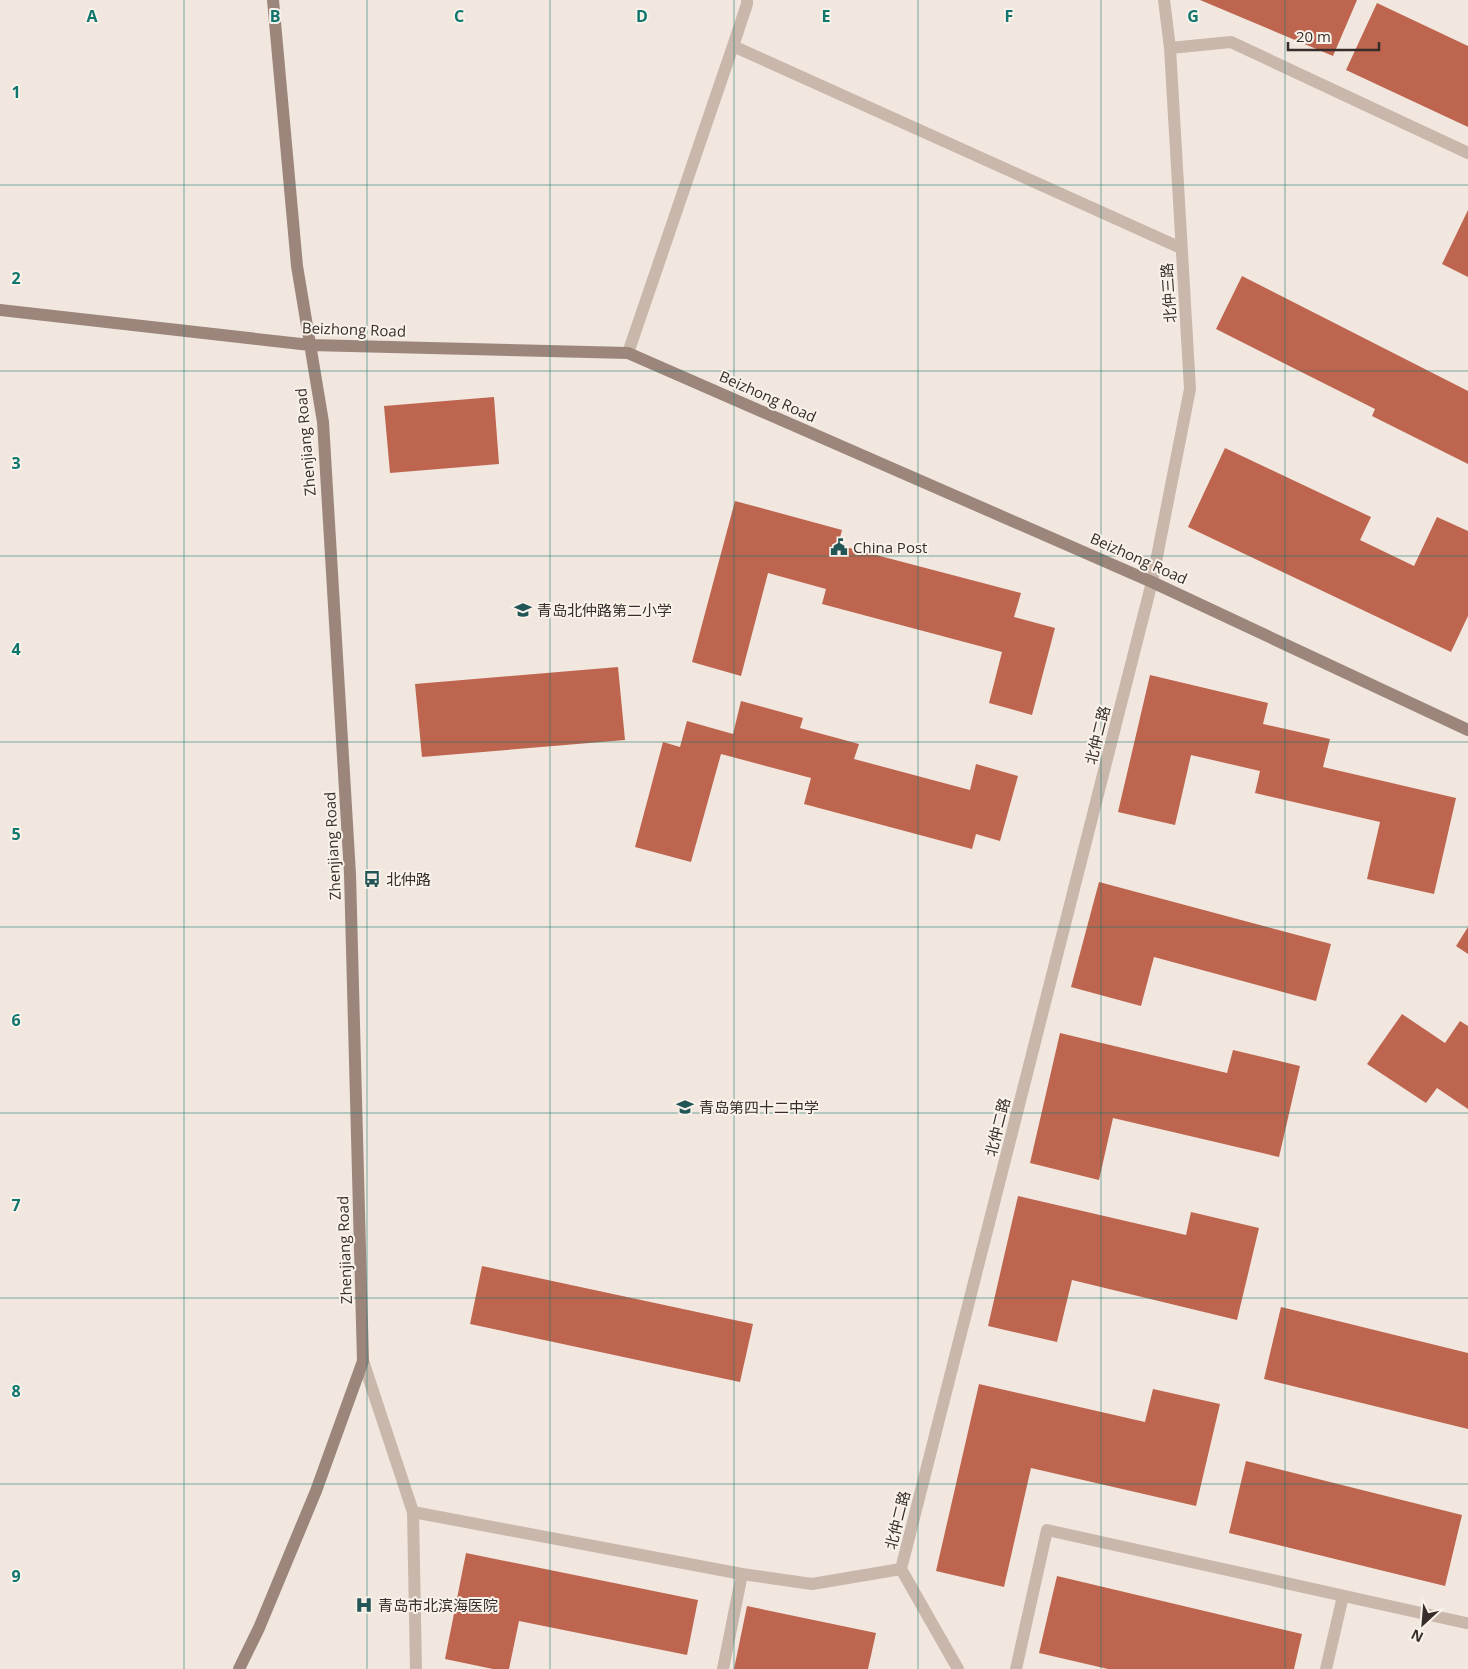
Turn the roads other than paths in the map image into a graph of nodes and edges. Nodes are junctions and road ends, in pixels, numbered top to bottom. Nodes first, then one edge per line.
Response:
1 (273, 0) edge
2 (746, 0) edge
3 (1164, 0) edge
4 (733, 46) junction
5 (1170, 48) junction
6 (1468, 154) edge
7 (1181, 248) junction
8 (0, 310) edge
9 (310, 345) junction
10 (628, 352) junction
11 (1152, 582) junction
12 (1468, 730) edge
13 (363, 1361) junction
14 (413, 1512) junction
15 (901, 1569) junction
16 (742, 1574) junction
17 (1343, 1596) junction
18 (1467, 1619) edge
19 (239, 1669) edge
20 (416, 1669) edge
21 (723, 1669) edge
22 (958, 1669) edge
23 (1016, 1669) edge
24 (1326, 1669) edge

1 - 9 street, Zhenjiang Road
2 - 4 street
3 - 5 street, 北仲三路
4 - 7 street
4 - 10 street
5 - 6 street
5 - 7 street, 北仲三路
7 - 11 street, 北仲三路
8 - 9 street, Beizhong Road
9 - 10 street, Beizhong Road
9 - 13 street, Zhenjiang Road
10 - 11 street, Beizhong Road
11 - 12 street, Beizhong Road
11 - 15 street, 北仲二路
13 - 14 street
13 - 19 street, Zhenjiang Road
14 - 16 street
14 - 20 street
15 - 16 street
15 - 22 street, 北仲二路
16 - 21 street
17 - 18 street
17 - 23 street
17 - 24 street

